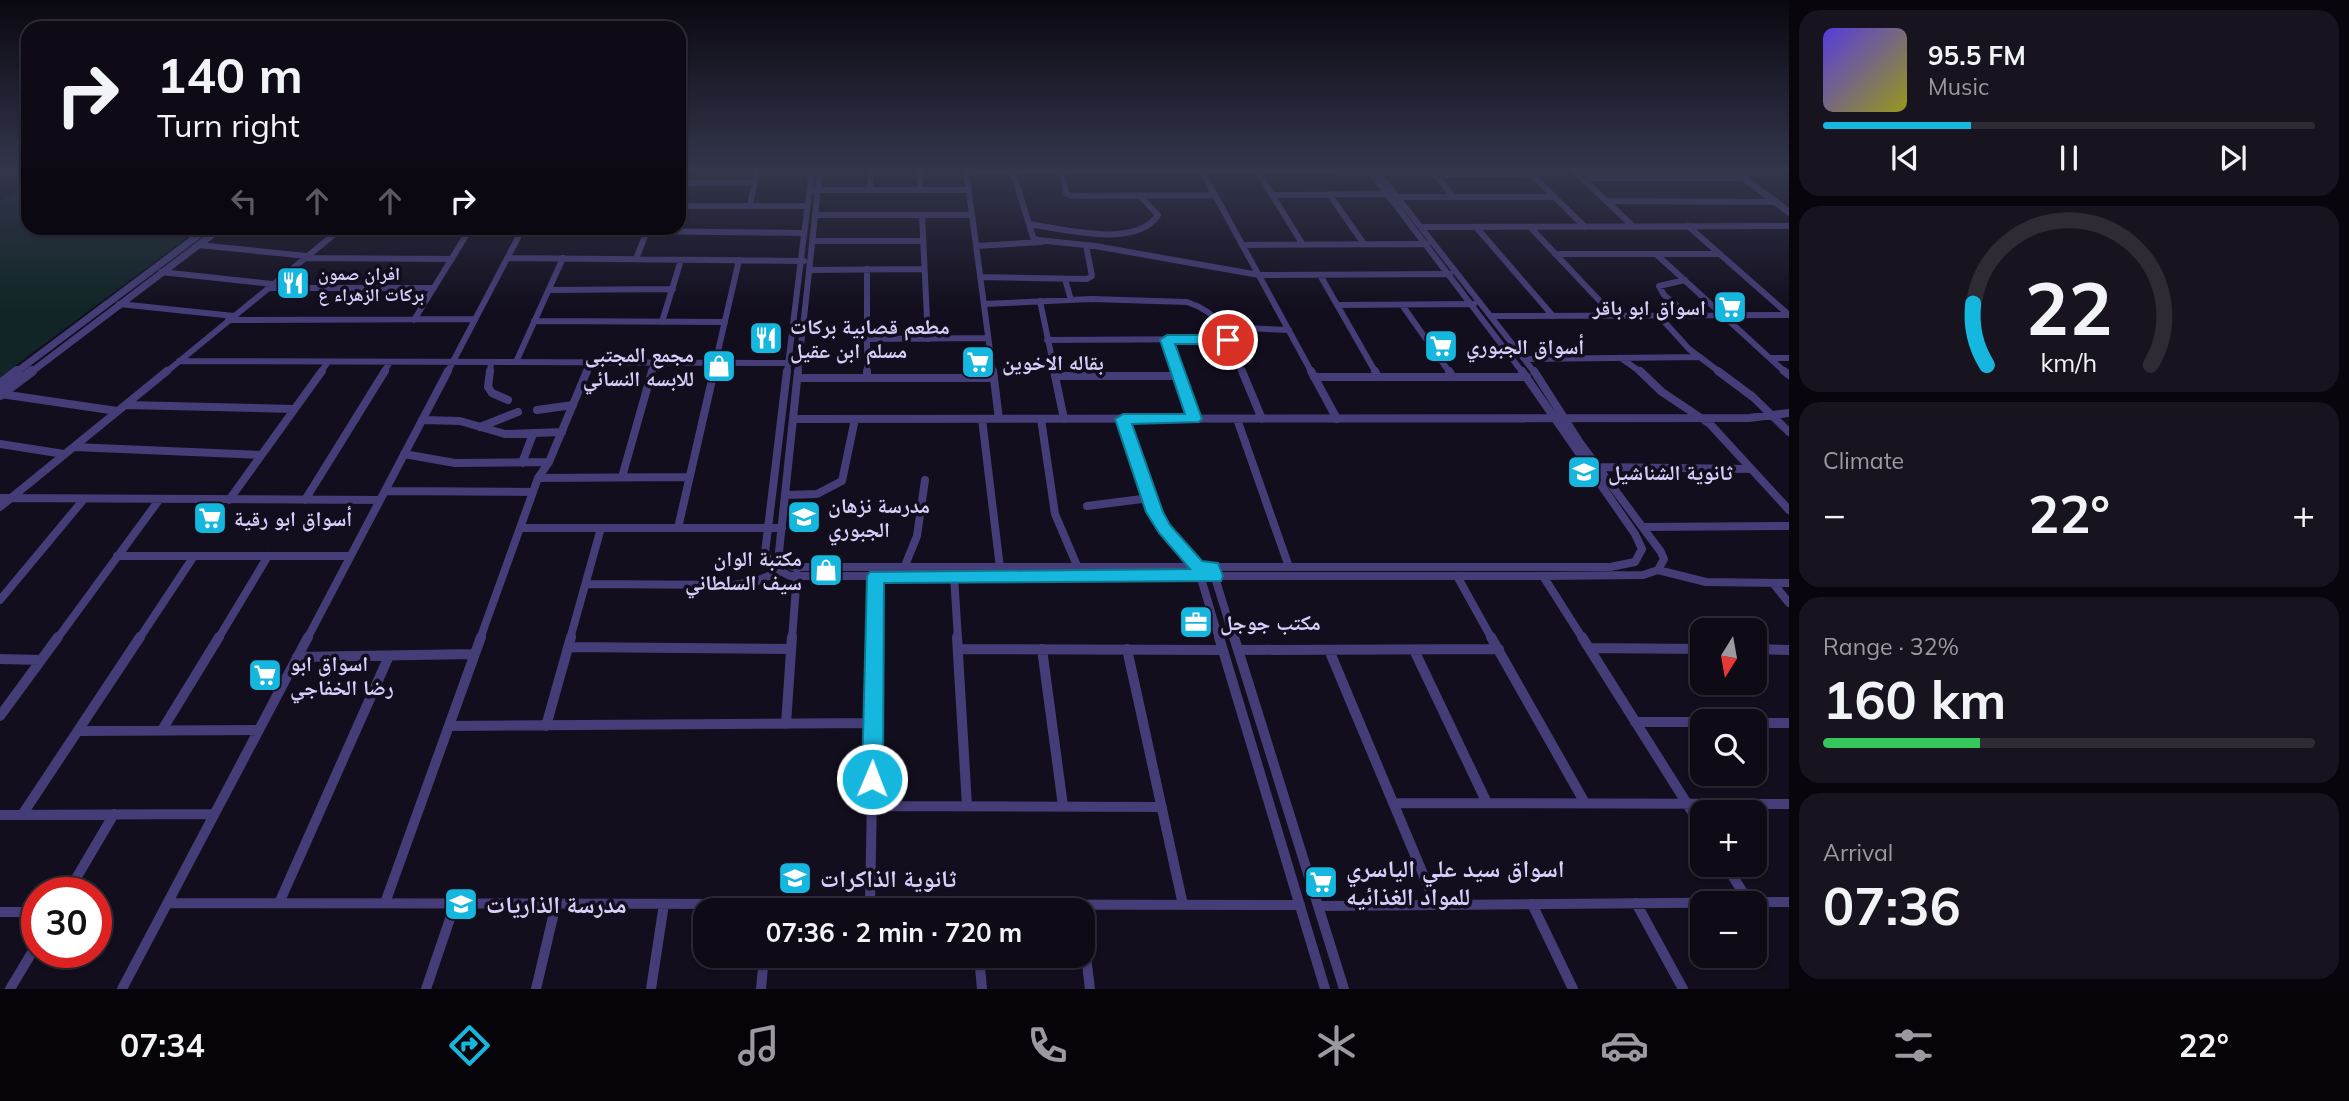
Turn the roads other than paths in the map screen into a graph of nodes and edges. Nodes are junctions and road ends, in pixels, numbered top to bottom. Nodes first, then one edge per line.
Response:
1 (806, 216) edge
2 (815, 216) edge
3 (922, 216) edge
4 (972, 216) edge
5 (1026, 216) edge
6 (1157, 216) edge
7 (1226, 216) edge
8 (1285, 216) edge
9 (1345, 216) edge
10 (1408, 216) edge
11 (1410, 216) edge
12 (1574, 216) edge
13 (1623, 216) edge
14 (1029, 225) junction
15 (1634, 226) junction
16 (1688, 226) junction
17 (1789, 226) edge
18 (1418, 227) junction
19 (1476, 227) junction
20 (1530, 227) junction
21 (1585, 227) junction
22 (686, 231) edge
23 (804, 233) junction
24 (199, 235) edge
25 (211, 235) edge
26 (333, 235) edge
27 (466, 235) edge
28 (520, 235) edge
29 (645, 235) edge
30 (813, 241) junction
31 (923, 241) junction
32 (1045, 241) junction
33 (1364, 244) junction
34 (1427, 244) junction
35 (198, 245) junction
36 (1086, 245) junction
37 (1242, 245) junction
38 (1303, 245) junction
39 (976, 246) junction
40 (1555, 254) junction
41 (1656, 254) junction
42 (1719, 254) junction
43 (306, 257) junction
44 (508, 258) junction
45 (563, 258) junction
46 (452, 259) junction
47 (636, 259) junction
48 (681, 260) junction
49 (739, 260) junction
50 (800, 261) junction
51 (810, 265) junction
52 (867, 269) junction
53 (925, 269) junction
54 (161, 272) junction
55 (1450, 274) junction
56 (1259, 275) junction
57 (1320, 275) junction
58 (980, 277) junction
59 (1065, 279) junction
60 (1685, 280) junction
61 (270, 286) junction
62 (434, 288) junction
63 (673, 289) junction
64 (549, 290) junction
65 (1070, 300) junction
66 (1040, 301) junction
67 (119, 304) junction
68 (984, 304) junction
69 (1402, 304) junction
70 (1474, 304) junction
71 (1337, 305) junction
72 (1789, 315) edge
73 (1492, 316) junction
74 (1553, 316) junction
75 (1614, 316) junction
76 (1659, 316) junction
77 (1690, 316) junction
78 (1724, 316) junction
79 (231, 318) junction
80 (475, 319) junction
81 (414, 320) junction
82 (534, 321) junction
83 (662, 322) junction
84 (724, 322) junction
85 (1223, 327) junction
86 (1289, 330) junction
87 (988, 338) junction
88 (867, 339) junction
89 (928, 339) junction
90 (1048, 340) junction
91 (1167, 340) junction
92 (1228, 340) junction
93 (1700, 357) junction
94 (1621, 358) junction
95 (1770, 358) junction
96 (1789, 358) edge
97 (1526, 359) junction
98 (179, 361) junction
99 (328, 362) junction
100 (390, 362) junction
101 (453, 362) junction
102 (491, 362) junction
103 (516, 362) junction
104 (591, 362) junction
105 (654, 363) junction
106 (715, 363) junction
107 (788, 363) junction
108 (800, 363) junction
109 (1789, 375) edge
110 (1055, 376) junction
111 (1179, 376) junction
112 (1314, 377) junction
113 (1378, 377) junction
114 (1452, 377) junction
115 (1527, 377) junction
116 (799, 378) junction
117 (867, 378) junction
118 (993, 378) junction
119 (0, 384) edge
120 (1, 395) edge
121 (508, 400) dead end
122 (125, 405) junction
123 (573, 405) junction
124 (294, 408) junction
125 (537, 410) dead end
126 (117, 411) junction
127 (518, 412) dead end
128 (1789, 413) edge
129 (1773, 417) junction
130 (1701, 418) junction
131 (794, 419) junction
132 (855, 419) junction
133 (982, 419) junction
134 (999, 419) junction
135 (1041, 419) junction
136 (1063, 419) junction
137 (1123, 419) junction
138 (1194, 419) junction
139 (1237, 419) junction
140 (1262, 419) junction
141 (1337, 419) junction
142 (1553, 419) junction
143 (1564, 419) junction
144 (422, 420) junction
145 (480, 427) junction
146 (562, 432) junction
147 (1789, 432) edge
148 (533, 434) junction
149 (0, 444) edge
150 (74, 447) junction
151 (64, 454) junction
152 (404, 454) junction
153 (261, 455) junction
154 (550, 462) junction
155 (522, 463) junction
156 (1598, 467) junction
157 (1751, 469) junction
158 (622, 477) junction
159 (690, 477) junction
160 (538, 478) junction
161 (925, 480) dead end
162 (385, 491) junction
163 (533, 492) junction
164 (786, 495) junction
165 (1150, 498) junction
166 (5, 499) edge
167 (84, 499) junction
168 (159, 500) junction
169 (229, 500) junction
170 (306, 500) junction
171 (380, 500) junction
172 (1087, 506) dead end
173 (0, 507) edge
174 (1789, 510) edge
175 (1789, 526) edge
176 (1643, 527) junction
177 (520, 528) junction
178 (601, 528) junction
179 (678, 528) junction
180 (768, 528) junction
181 (782, 528) junction
182 (117, 556) junction
183 (194, 556) junction
184 (268, 556) junction
185 (350, 556) junction
186 (1289, 567) junction
187 (904, 568) junction
188 (1000, 568) junction
189 (1078, 568) junction
190 (793, 570) junction
191 (1658, 570) junction
192 (779, 572) junction
193 (1199, 572) junction
194 (1213, 572) junction
195 (876, 576) junction
196 (954, 576) junction
197 (1458, 576) junction
198 (1543, 576) junction
199 (1773, 583) junction
200 (1789, 583) edge
201 (586, 584) junction
202 (0, 600) edge
203 (1789, 603) edge
204 (568, 648) junction
205 (1589, 648) junction
206 (791, 649) junction
207 (958, 649) junction
208 (1042, 649) junction
209 (1127, 649) junction
210 (1499, 649) junction
211 (1690, 649) edge
212 (1768, 649) edge
213 (1223, 650) junction
214 (1238, 650) junction
215 (1329, 650) junction
216 (1414, 650) junction
217 (1789, 650) edge
218 (474, 654) junction
219 (390, 656) junction
220 (297, 657) junction
221 (0, 659) edge
222 (41, 660) junction
223 (0, 716) edge
224 (1635, 722) junction
225 (1690, 722) edge
226 (873, 723) junction
227 (1767, 723) edge
228 (1789, 723) edge
229 (786, 724) junction
230 (449, 726) junction
231 (546, 726) junction
232 (162, 730) junction
233 (259, 730) junction
234 (78, 731) junction
235 (1393, 803) junction
236 (1487, 803) junction
237 (1585, 803) junction
238 (1687, 803) junction
239 (1789, 804) edge
240 (872, 806) junction
241 (967, 806) junction
242 (1063, 806) junction
243 (1162, 807) junction
244 (1690, 808) edge
245 (114, 814) junction
246 (215, 814) junction
247 (0, 815) edge
248 (22, 815) junction
249 (77, 877) edge
250 (870, 898) edge
251 (1767, 902) edge
252 (1789, 902) edge
253 (168, 903) junction
254 (279, 903) junction
255 (385, 903) junction
256 (1636, 903) junction
257 (1690, 903) edge
258 (455, 904) junction
259 (556, 904) junction
260 (664, 904) junction
261 (1532, 904) junction
262 (693, 905) edge
263 (1183, 905) junction
264 (1300, 905) junction
265 (1436, 905) junction
266 (1320, 906) junction
267 (1095, 907) edge
268 (0, 912) edge
269 (21, 912) edge
270 (23, 968) edge
271 (763, 968) edge
272 (980, 968) edge
273 (1087, 968) edge
274 (10, 989) edge
275 (122, 989) edge
276 (426, 989) edge
277 (536, 989) edge
278 (650, 989) edge
279 (761, 989) edge
280 (982, 989) edge
281 (1090, 989) edge
282 (1325, 989) edge
283 (1344, 989) edge
284 (1573, 989) edge
285 (1683, 989) edge

1 - 23 street
2 - 30 street
3 - 31 street
4 - 39 street
5 - 14 street
6 - 14 street
7 - 37 street
8 - 38 street
9 - 33 street
10 - 18 street
11 - 18 street
12 - 21 street
13 - 15 street
14 - 32 street
15 - 16 street
15 - 21 street
16 - 17 street
16 - 42 street
18 - 19 street
18 - 34 street
18 - 73 street
19 - 20 street
19 - 74 street
20 - 21 street
20 - 40 street
22 - 23 street
23 - 50 street
24 - 119 street
25 - 35 street
26 - 43 street
27 - 46 street
28 - 44 street
29 - 47 street
30 - 31 street
30 - 51 street
31 - 53 street
32 - 36 street
32 - 39 street
33 - 34 street
33 - 38 street
34 - 55 street
35 - 43 street
35 - 54 street
36 - 56 street
36 - 59 street
37 - 38 street
37 - 56 street
39 - 58 street
40 - 41 street
40 - 75 street
41 - 42 street
41 - 60 street
42 - 72 street
43 - 46 street
43 - 61 street
44 - 45 street
44 - 80 street
45 - 47 street
45 - 64 street
46 - 62 street
47 - 48 street
48 - 49 street
48 - 63 street
49 - 50 street
49 - 84 street
50 - 51 street
50 - 107 street
51 - 52 street
51 - 108 street
52 - 53 street
52 - 88 street
53 - 89 street
54 - 61 street
54 - 67 street
55 - 57 street
55 - 70 street
56 - 57 street
56 - 86 street
57 - 71 street
58 - 59 street
58 - 68 street
59 - 65 street
60 - 77 street
60 - 78 street
61 - 62 street
61 - 79 street
62 - 81 street
63 - 64 street
63 - 83 street
64 - 82 street
65 - 66 street
65 - 85 street
66 - 68 street
66 - 90 street
67 - 79 street
67 - 120 street
68 - 87 street
69 - 70 street
69 - 71 street
69 - 114 street
70 - 115 street
71 - 113 street
72 - 78 street
73 - 74 street
73 - 97 street
74 - 75 street
75 - 76 street
76 - 77 street
76 - 93 street
77 - 78 street
78 - 95 street
79 - 81 street
79 - 98 street
80 - 81 street
80 - 101 street
82 - 83 street
82 - 103 street
83 - 84 street
84 - 106 street
85 - 86 street
85 - 92 street
86 - 112 street
87 - 89 street
87 - 118 street
88 - 89 street
88 - 117 street
90 - 91 street
90 - 110 street
91 - 92 street
91 - 111 street
92 - 140 street
93 - 94 street
93 - 129 street
94 - 97 street
94 - 130 street
95 - 96 street
95 - 109 street
97 - 143 street
98 - 99 street
98 - 122 street
99 - 100 street
99 - 124 street
100 - 101 street
100 - 170 street
101 - 102 street
101 - 144 street
102 - 103 street
102 - 121 street
103 - 104 street
104 - 105 street
104 - 123 street
105 - 106 street
105 - 158 street
106 - 107 street
106 - 159 street
107 - 108 street
107 - 180 street
108 - 116 street
110 - 111 street
110 - 136 street
111 - 138 street
112 - 113 street
112 - 141 street
113 - 114 street
114 - 115 street
115 - 142 street
116 - 117 street
116 - 131 street
117 - 118 street
118 - 134 street
120 - 126 street
122 - 124 street
122 - 126 street
123 - 125 street
123 - 146 street
124 - 153 street
126 - 150 street
127 - 145 street
128 - 129 street
129 - 130 street
129 - 147 street
130 - 143 street
130 - 157 street
131 - 132 street
131 - 164 street
132 - 133 street
132 - 164 street
133 - 134 street
133 - 188 street
134 - 135 street
135 - 136 street
135 - 189 street
136 - 137 street
137 - 138 street
137 - 165 street
138 - 139 street
139 - 140 street
139 - 186 street
140 - 141 street
141 - 142 street
142 - 143 street
142 - 186 street
143 - 156 street
144 - 145 street
144 - 152 street
145 - 148 street
146 - 148 street
146 - 154 street
148 - 155 street
149 - 151 street
150 - 151 street
150 - 153 street
151 - 166 street
152 - 155 street
152 - 162 street
153 - 169 street
154 - 155 street
154 - 160 street
156 - 157 street
156 - 176 street
157 - 174 street
158 - 159 street
158 - 160 street
159 - 179 street
160 - 163 street
161 - 187 street
162 - 163 street
162 - 171 street
163 - 177 street
164 - 181 street
165 - 172 street
165 - 193 street
166 - 167 street
166 - 173 street
167 - 168 street
167 - 202 street
168 - 169 street
168 - 182 street
169 - 170 street
170 - 171 street
171 - 185 street
175 - 176 street
176 - 191 street
177 - 178 street
177 - 218 street
178 - 179 street
178 - 201 street
179 - 180 street
180 - 181 street
180 - 192 street
181 - 190 street
182 - 183 street
182 - 222 street
183 - 184 street
183 - 234 street
184 - 185 street
184 - 232 street
185 - 220 street
186 - 194 street
187 - 188 street
187 - 190 street
188 - 189 street
189 - 193 street
190 - 192 street
190 - 192 street
190 - 195 street
190 - 206 street
191 - 198 street
191 - 199 street
192 - 201 street
193 - 194 street
193 - 196 street
193 - 213 street
194 - 197 street
194 - 214 street
195 - 196 street
195 - 226 street
196 - 207 street
197 - 198 street
197 - 210 street
198 - 205 street
199 - 200 street
199 - 203 street
201 - 204 street
204 - 206 street
204 - 231 street
205 - 211 street
205 - 224 street
206 - 229 street
207 - 208 street
207 - 241 street
208 - 209 street
208 - 242 street
209 - 213 street
209 - 243 street
210 - 216 street
210 - 237 street
212 - 217 street
213 - 264 street
214 - 215 street
214 - 266 street
215 - 216 street
215 - 235 street
216 - 236 street
218 - 219 street
218 - 230 street
219 - 220 street
219 - 254 street
220 - 233 street
221 - 222 street
222 - 223 street
224 - 225 street
224 - 238 street
226 - 229 street
226 - 240 street
227 - 228 street
229 - 231 street
230 - 231 street
230 - 255 street
232 - 233 street
232 - 234 street
233 - 246 street
234 - 248 street
235 - 236 street
235 - 265 street
236 - 237 street
237 - 238 street
238 - 239 street
238 - 244 street
240 - 241 street
240 - 250 street
241 - 242 street
242 - 243 street
243 - 263 street
245 - 246 street
245 - 248 street
245 - 249 street
246 - 253 street
247 - 248 street
251 - 252 street
253 - 254 street
253 - 275 street
254 - 255 street
255 - 258 street
256 - 257 street
256 - 261 street
256 - 285 street
258 - 259 street
258 - 276 street
259 - 260 street
259 - 277 street
260 - 262 street
260 - 278 street
261 - 265 street
261 - 284 street
263 - 264 street
263 - 267 street
264 - 282 street
265 - 266 street
266 - 283 street
268 - 269 street
270 - 274 street
271 - 279 street
272 - 280 street
273 - 281 street

